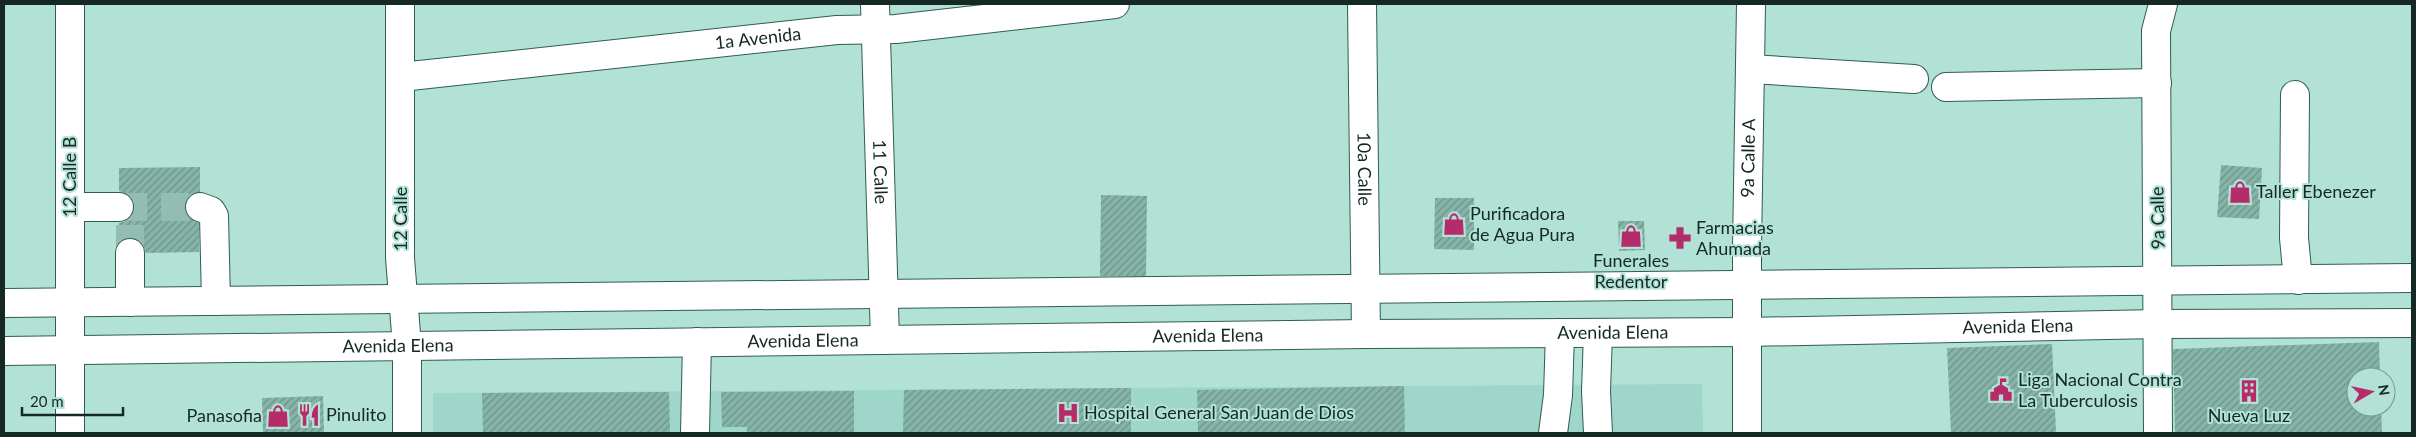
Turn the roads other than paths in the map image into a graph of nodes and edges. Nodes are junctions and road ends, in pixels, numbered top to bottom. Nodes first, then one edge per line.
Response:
1 (70, 4) edge
2 (400, 4) edge
3 (1115, 4) edge
4 (1362, 4) edge
5 (1750, 4) edge
6 (2163, 4) edge
7 (876, 16) edge
8 (1751, 69) junction
9 (401, 77) junction
10 (1914, 79) dead end
11 (2156, 83) junction
12 (1946, 87) dead end
13 (2295, 95) dead end
14 (70, 207) junction
15 (119, 207) tunnel mouth
16 (200, 207) dead end
17 (130, 253) tunnel mouth
18 (2412, 278) edge
19 (2298, 280) junction
20 (2159, 282) junction
21 (1747, 286) junction
22 (1365, 290) junction
23 (883, 294) junction
24 (403, 299) junction
25 (216, 301) junction
26 (70, 302) junction
27 (130, 302) junction
28 (4, 303) edge
29 (2412, 323) edge
30 (2158, 324) junction
31 (1747, 332) junction
32 (1560, 333) junction
33 (1598, 333) junction
34 (1366, 334) junction
35 (885, 340) junction
36 (697, 342) junction
37 (407, 346) junction
38 (4, 351) edge
39 (70, 351) junction
40 (70, 433) edge
41 (407, 433) edge
42 (695, 433) edge
43 (1552, 433) edge
44 (1598, 433) edge
45 (1747, 433) edge
46 (2158, 433) edge

1 - 14 main road, 12 Calle B
2 - 9 main road, 12 Calle
3 - 7 main road, 1a Avenida
4 - 22 main road, 10a Calle
5 - 8 main road, 9a Calle A
6 - 11 main road, 9a Calle
7 - 9 main road, 1a Avenida
7 - 23 main road, 11 Calle
8 - 10 main road
8 - 21 main road, 9a Calle A
9 - 24 main road, 12 Calle
11 - 12 main road
11 - 20 main road, 9a Calle
13 - 19 main road
14 - 15 main road
14 - 26 main road, 12 Calle B
16 - 25 main road
17 - 27 main road
18 - 19 main road
19 - 20 main road
20 - 21 main road
20 - 30 main road, 9a Calle
21 - 22 main road
21 - 31 main road, 9a Calle A
22 - 23 main road
22 - 34 main road, 10a Calle
23 - 24 main road
23 - 35 main road, 11 Calle
24 - 25 main road
24 - 37 main road, 12 Calle
25 - 27 main road
26 - 27 main road
26 - 28 main road
26 - 39 main road, 12 Calle B
29 - 30 main road, Avenida Elena
30 - 31 main road, Avenida Elena
30 - 46 main road, 9a Calle
31 - 33 main road, Avenida Elena
31 - 45 main road, 9a Calle A
32 - 33 main road, Avenida Elena
32 - 34 main road, Avenida Elena
32 - 43 main road
33 - 44 main road
34 - 35 main road, Avenida Elena
35 - 36 main road, Avenida Elena
36 - 37 main road, Avenida Elena
36 - 42 main road
37 - 39 main road, Avenida Elena
37 - 41 main road, 12 Calle
38 - 39 main road, Avenida Elena
39 - 40 main road, 12 Calle B

